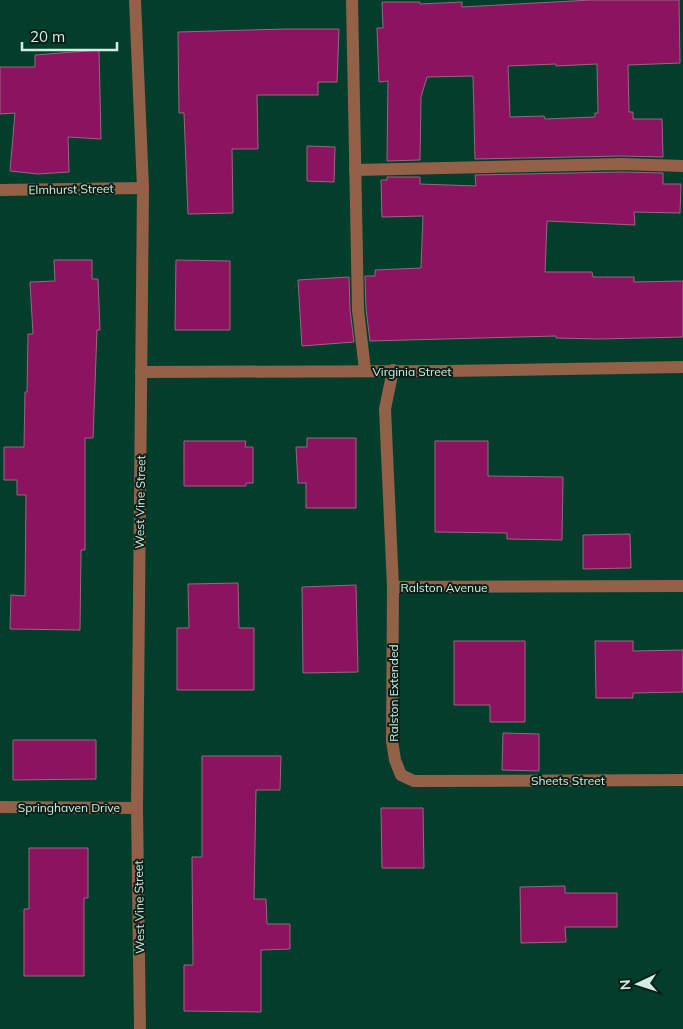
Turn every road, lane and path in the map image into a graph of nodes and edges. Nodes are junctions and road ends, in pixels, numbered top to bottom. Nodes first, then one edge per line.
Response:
1 (135, 0) edge
2 (352, 0) edge
3 (683, 166) edge
4 (355, 170) junction
5 (143, 188) junction
6 (0, 190) edge
7 (683, 367) edge
8 (365, 370) junction
9 (393, 370) junction
10 (141, 372) junction
11 (683, 586) edge
12 (393, 587) junction
13 (452, 780) joint
14 (683, 780) edge
15 (0, 807) edge
16 (137, 808) junction
17 (140, 1029) edge

1 - 5 street, West Vine Street
2 - 4 street
3 - 4 street
4 - 8 street
5 - 6 street, Elmhurst Street
5 - 10 street, West Vine Street
7 - 9 street, Virginia Street
8 - 9 street, Virginia Street
8 - 10 street, Virginia Street
9 - 12 street, Ralston Avenue
10 - 16 street, West Vine Street
11 - 12 street, Ralston Avenue
12 - 13 street, Ralston Extended
13 - 14 street, Sheets Street
15 - 16 street, Springhaven Drive
16 - 17 street, West Vine Street

